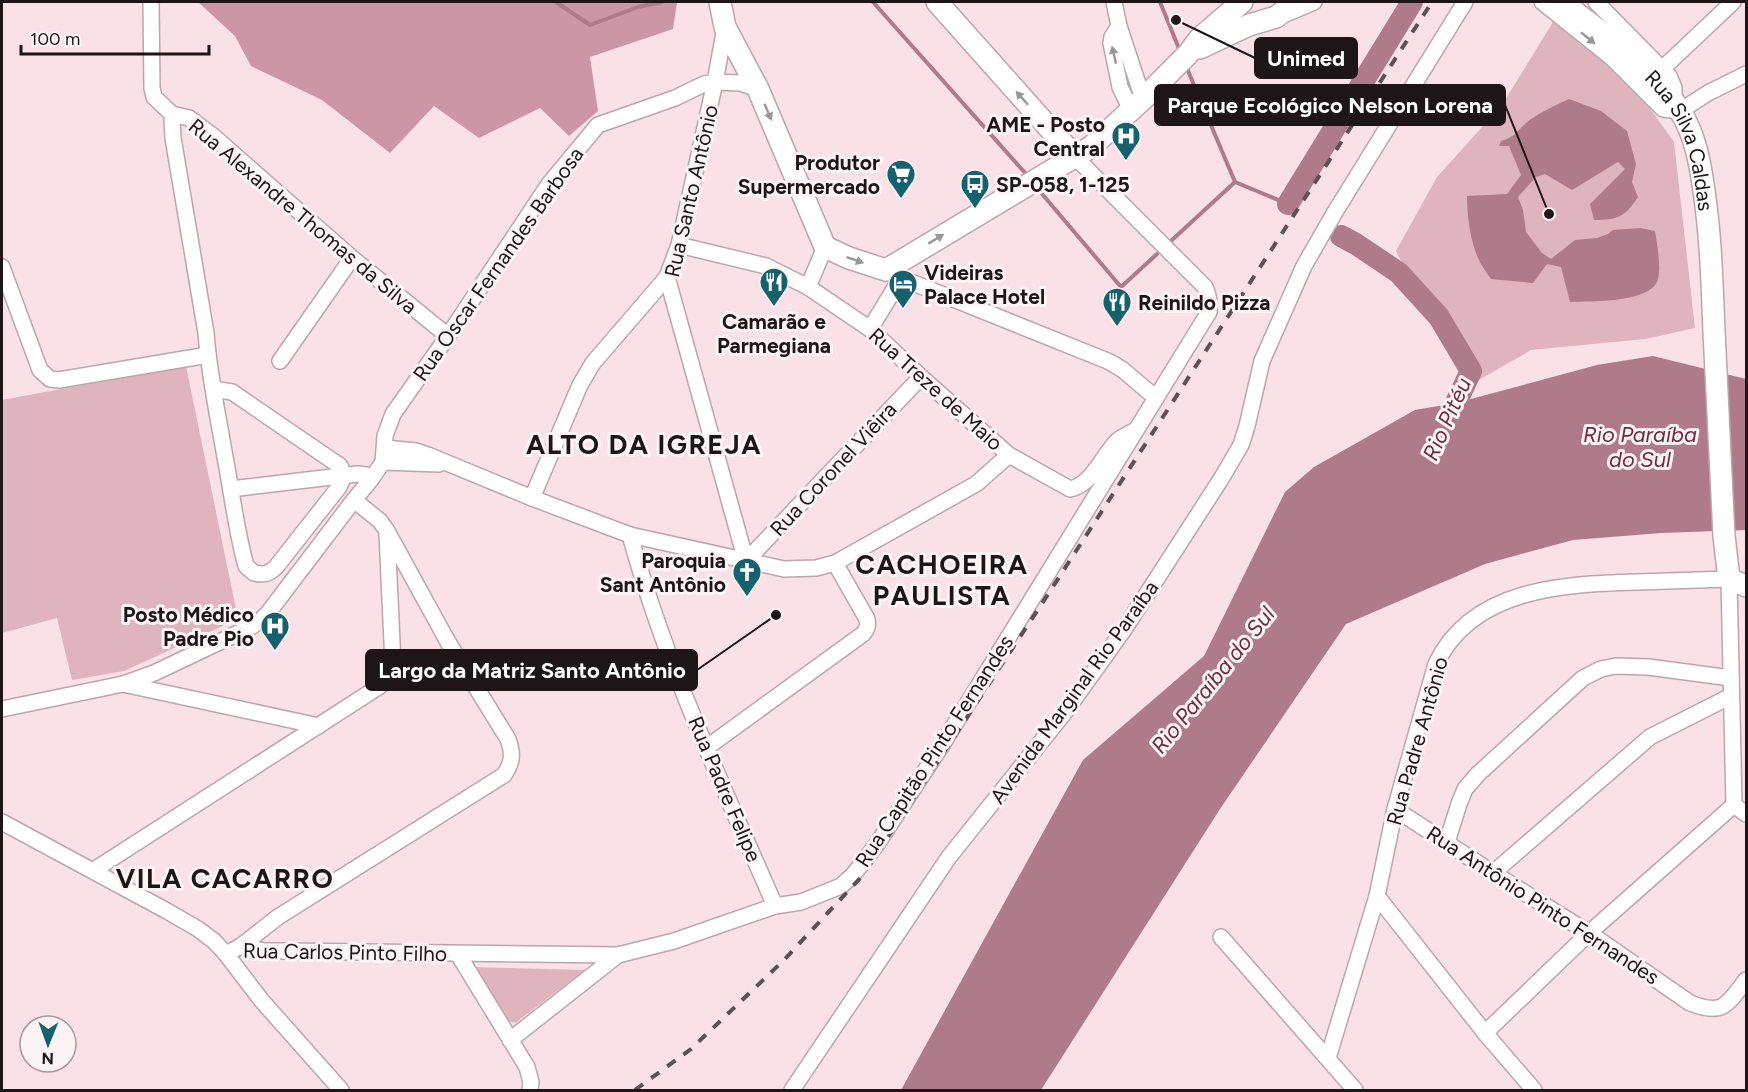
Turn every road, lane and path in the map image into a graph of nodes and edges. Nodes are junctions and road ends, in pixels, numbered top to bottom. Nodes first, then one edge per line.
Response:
1 (151, 2) edge
2 (720, 2) edge
3 (937, 2) edge
4 (1114, 2) edge
5 (1296, 2) edge
6 (1314, 2) edge
7 (1465, 2) edge
8 (1542, 2) edge
9 (1562, 2) edge
10 (1596, 2) edge
11 (1733, 2) edge
12 (1253, 7) edge
13 (725, 27) junction
14 (1188, 54) junction
15 (1653, 68) junction
16 (1746, 74) edge
17 (715, 82) junction
18 (758, 89) junction
19 (1137, 105) junction
20 (1677, 106) junction
21 (174, 116) junction
22 (1075, 157) junction
23 (680, 245) junction
24 (825, 247) junction
25 (352, 258) junction
26 (2, 267) edge
27 (894, 274) junction
28 (667, 277) junction
29 (808, 287) junction
30 (870, 329) junction
31 (448, 336) junction
32 (208, 356) junction
33 (280, 361) dead end
34 (921, 377) junction
35 (213, 389) junction
36 (1156, 398) junction
37 (1137, 430) junction
38 (384, 455) junction
39 (1009, 455) junction
40 (344, 475) junction
41 (372, 478) junction
42 (231, 489) junction
43 (532, 498) junction
44 (354, 500) junction
45 (387, 531) junction
46 (630, 536) junction
47 (746, 561) junction
48 (835, 563) junction
49 (1738, 582) edge
50 (1731, 678) junction
51 (123, 684) junction
52 (1731, 696) junction
53 (2, 710) edge
54 (319, 726) junction
55 (706, 748) junction
56 (1395, 809) junction
57 (1740, 810) edge
58 (2, 822) edge
59 (1447, 842) junction
60 (94, 870) junction
61 (1493, 873) junction
62 (1377, 896) junction
63 (775, 906) junction
64 (1589, 933) junction
65 (1221, 937) dead end
66 (241, 946) junction
67 (226, 954) junction
68 (458, 954) junction
69 (618, 955) junction
70 (1746, 980) edge
71 (1485, 1033) junction
72 (510, 1040) junction
73 (1328, 1058) junction
74 (341, 1090) edge
75 (530, 1090) edge
76 (792, 1090) edge
77 (1356, 1090) edge
78 (1534, 1090) edge

1 - 21 street
2 - 13 main road
22 -> 3 main road
4 - 19 street
5 - 12 main road
6 - 12 street
7 - 76 street, Avenida Marginal Rio Paraíba
8 -> 20 street
9 - 15 main road, Rua Silva Caldas
10 - 15 street
11 - 15 street
12 - 14 main road
12 - 14 main road
13 - 17 street, Rua Santo Antônio
13 - 18 main road
14 - 19 main road
15 - 20 main road, Rua Silva Caldas
16 - 20 street
17 - 18 street, Rua Oscar Fernandes Barbosa
17 - 23 street, Rua Santo Antônio
17 - 31 street, Rua Oscar Fernandes Barbosa
18 -> 24 main road
19 - 22 main road
20 - 49 main road, Rua Silva Caldas
21 - 25 street, Rua Alexandre Thomas da Silva
21 - 32 street, Rua Alexandre Thomas da Silva
27 -> 22 main road
22 - 36 street, Rua Capitão Pinto Fernandes
23 - 28 street, Rua Santo Antônio
23 - 29 street, Rua Treze de Maio
24 -> 27 main road
24 - 29 street
25 - 31 street, Rua Alexandre Thomas da Silva
25 - 33 street
26 - 32 street
27 - 30 street
27 - 36 street
28 - 43 street
28 - 47 street, Rua Santo Antônio
29 - 30 street, Rua Treze de Maio
30 - 34 street, Rua Treze de Maio
31 - 38 street, Rua Oscar Fernandes Barbosa
32 - 35 street, Rua Alexandre Thomas da Silva
34 - 39 street, Rua Treze de Maio
34 - 47 street, Rua Coronel Viêira
35 - 40 street
35 - 42 street, Rua Alexandre Thomas da Silva
36 - 37 street, Rua Capitão Pinto Fernandes
37 - 39 street, Rua Treze de Maio
37 - 63 street, Rua Capitão Pinto Fernandes
38 - 41 street
38 - 43 street
39 - 48 street
40 - 41 street
40 - 42 street
40 - 42 street, Rua Alexandre Thomas da Silva
41 - 44 street
43 - 46 street
44 - 45 street
44 - 51 street
45 - 54 street
45 - 66 street
46 - 47 street
46 - 55 street, Rua Padre Felipe
47 - 48 street
48 - 55 street
49 - 50 street
49 - 56 street, Rua Padre Antônio
50 - 52 street
50 - 59 street
51 - 53 street
51 - 54 street
52 - 57 street
52 - 61 street
54 - 60 street
55 - 63 street, Rua Padre Felipe
56 - 59 street, Rua Antônio Pinto Fernandes
56 - 62 street, Rua Padre Antônio
57 - 64 street
58 - 60 street, Rua Carlos Pinto Filho
59 - 61 street, Rua Antônio Pinto Fernandes
60 - 67 street, Rua Carlos Pinto Filho
61 - 64 street, Rua Antônio Pinto Fernandes
62 - 71 street
62 - 73 street, Rua Padre Antônio
63 - 69 street, Rua Capitão Pinto Fernandes
64 - 70 street, Rua Antônio Pinto Fernandes
64 - 71 street
65 - 73 street
66 - 67 street, Rua Carlos Pinto Filho
66 - 68 street, Rua Carlos Pinto Filho
67 - 74 street
68 - 69 street, Rua Carlos Pinto Filho
68 - 72 street
69 - 72 street
71 - 78 street
72 - 75 street
73 - 77 street

